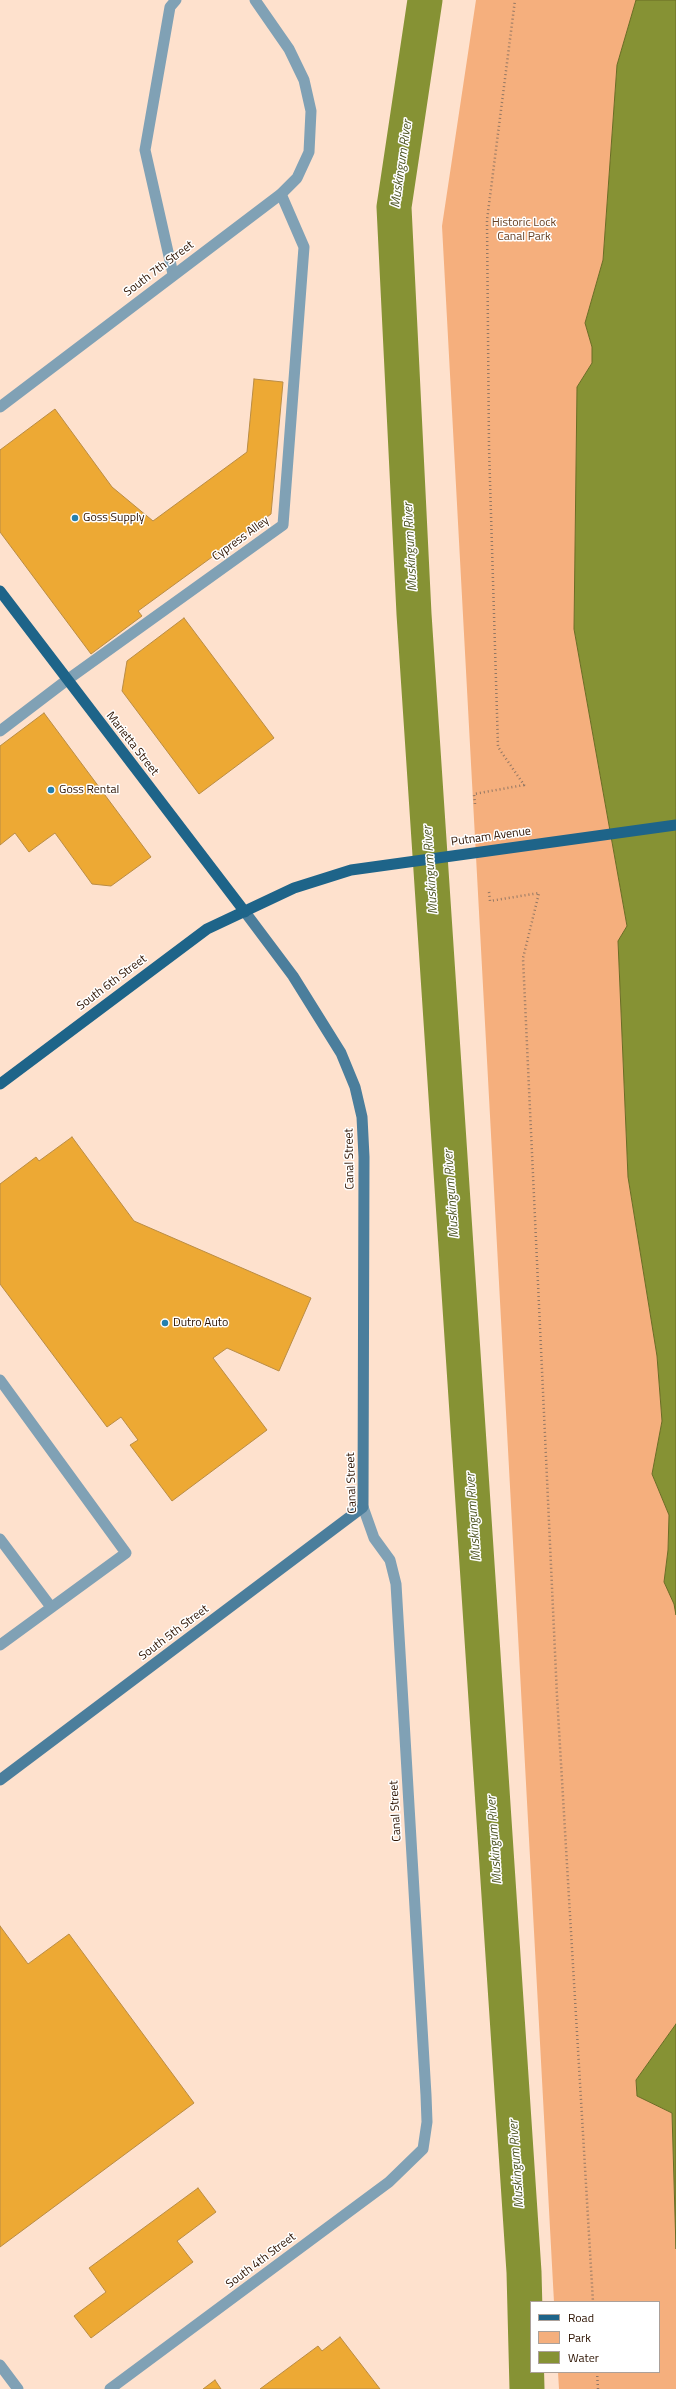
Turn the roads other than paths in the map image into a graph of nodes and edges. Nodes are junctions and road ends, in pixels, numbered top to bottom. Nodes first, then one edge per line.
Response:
1 (176, 0) edge
2 (255, 0) edge
3 (281, 194) junction
4 (173, 274) junction
5 (0, 407) edge
6 (0, 591) edge
7 (67, 680) junction
8 (0, 731) edge
9 (676, 825) edge
10 (245, 912) junction
11 (0, 1084) edge
12 (0, 1380) edge
13 (363, 1507) junction
14 (0, 1539) edge
15 (52, 1608) junction
16 (0, 1645) edge
17 (0, 1780) edge
18 (423, 2149) joint
19 (0, 2365) edge
20 (18, 2389) edge
21 (110, 2389) edge

1 - 4 street
2 - 3 street, South 7th Street
3 - 4 street, South 7th Street
3 - 7 street, Cypress Alley
4 - 5 street, South 7th Street
6 - 7 main road, Marietta Street
7 - 8 street, Cypress Alley
7 - 10 main road, Marietta Street
9 - 10 main road, Putnam Avenue
10 - 11 main road, South 6th Street
10 - 13 main road, Canal Street
12 - 15 street
13 - 17 main road, South 5th Street
13 - 18 street, Canal Street
14 - 15 street
15 - 16 street
18 - 21 street, South 4th Street
19 - 20 street

